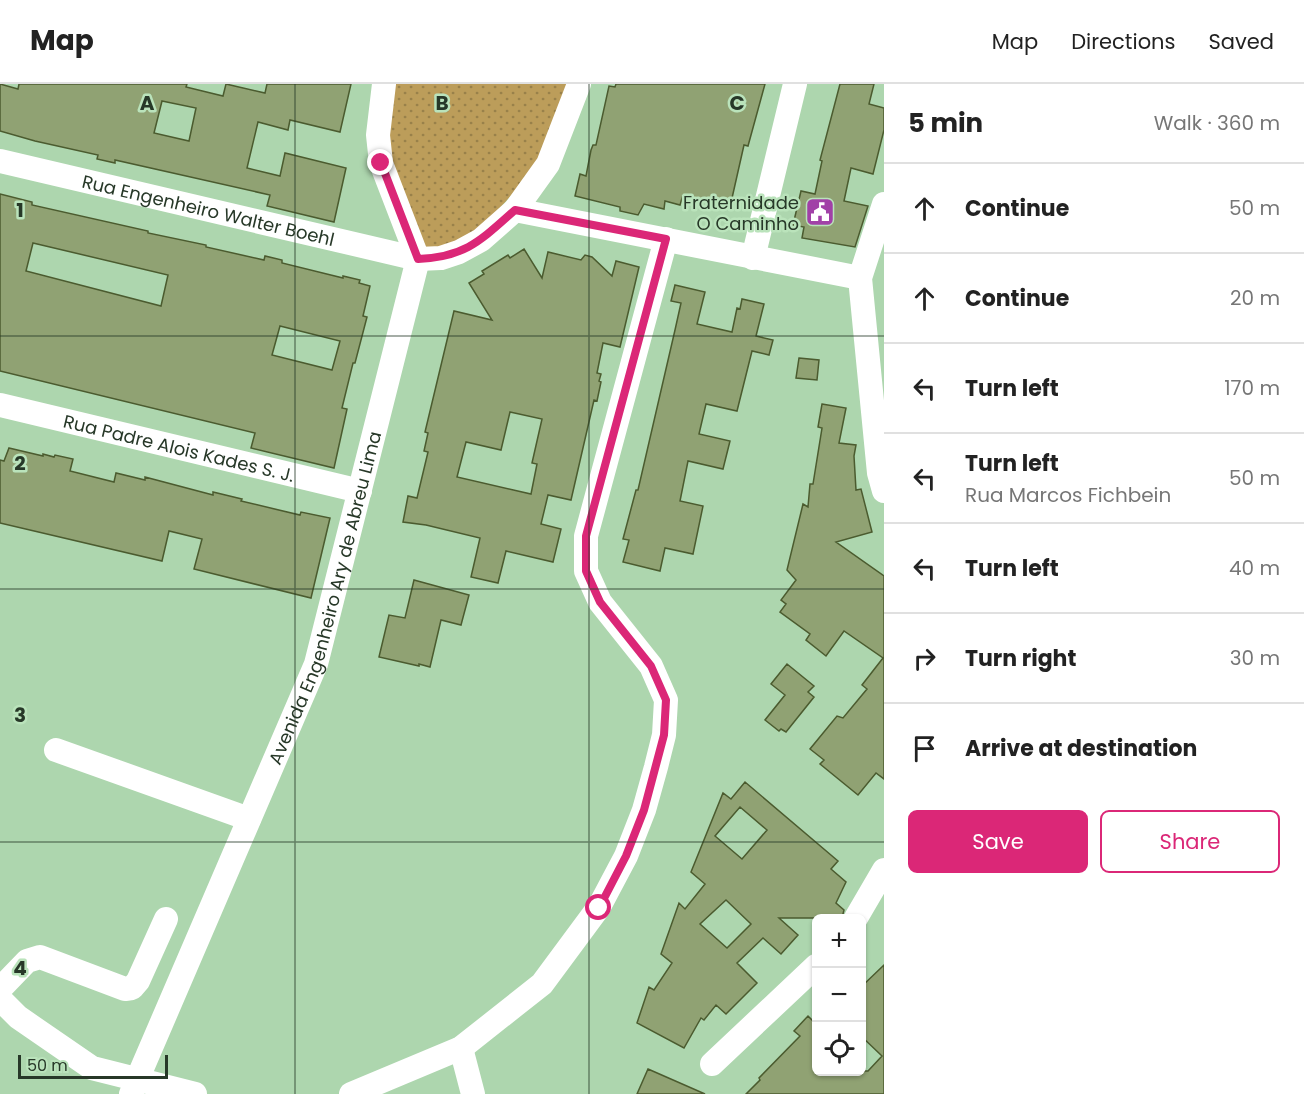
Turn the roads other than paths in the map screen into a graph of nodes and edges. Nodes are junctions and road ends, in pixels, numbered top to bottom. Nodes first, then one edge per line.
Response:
1 (384, 84) edge
2 (579, 84) edge
3 (795, 84) edge
4 (0, 161) edge
5 (884, 204) edge
6 (515, 210) junction
7 (666, 239) junction
8 (753, 258) junction
9 (418, 259) junction
10 (860, 278) junction
11 (0, 405) edge
12 (884, 490) edge
13 (360, 491) junction
14 (56, 750) dead end
15 (249, 819) junction
16 (884, 870) edge
17 (858, 914) edge
18 (166, 919) dead end
19 (814, 968) edge
20 (0, 988) edge
21 (0, 999) edge
22 (461, 1048) junction
23 (712, 1064) dead end
24 (134, 1087) edge
25 (195, 1094) edge
26 (351, 1094) edge
27 (473, 1094) edge

1 - 9 street
2 - 6 street, Rua Engenheiro Walter Boehl
3 - 8 street
4 - 9 street, Rua Engenheiro Walter Boehl
5 - 10 street
6 - 7 street
6 - 9 street, Rua Engenheiro Walter Boehl
7 - 8 street
7 - 22 street
8 - 10 street
9 - 13 street, Avenida Engenheiro Ary de Abreu Lima
10 - 12 street
11 - 13 street, Rua Padre Alois Kades S. J.
13 - 15 street, Avenida Engenheiro Ary de Abreu Lima
14 - 15 street
15 - 24 street, Avenida Engenheiro Ary de Abreu Lima
16 - 17 street
18 - 20 street
19 - 23 street
21 - 24 street
22 - 26 street
22 - 27 street
24 - 25 street

